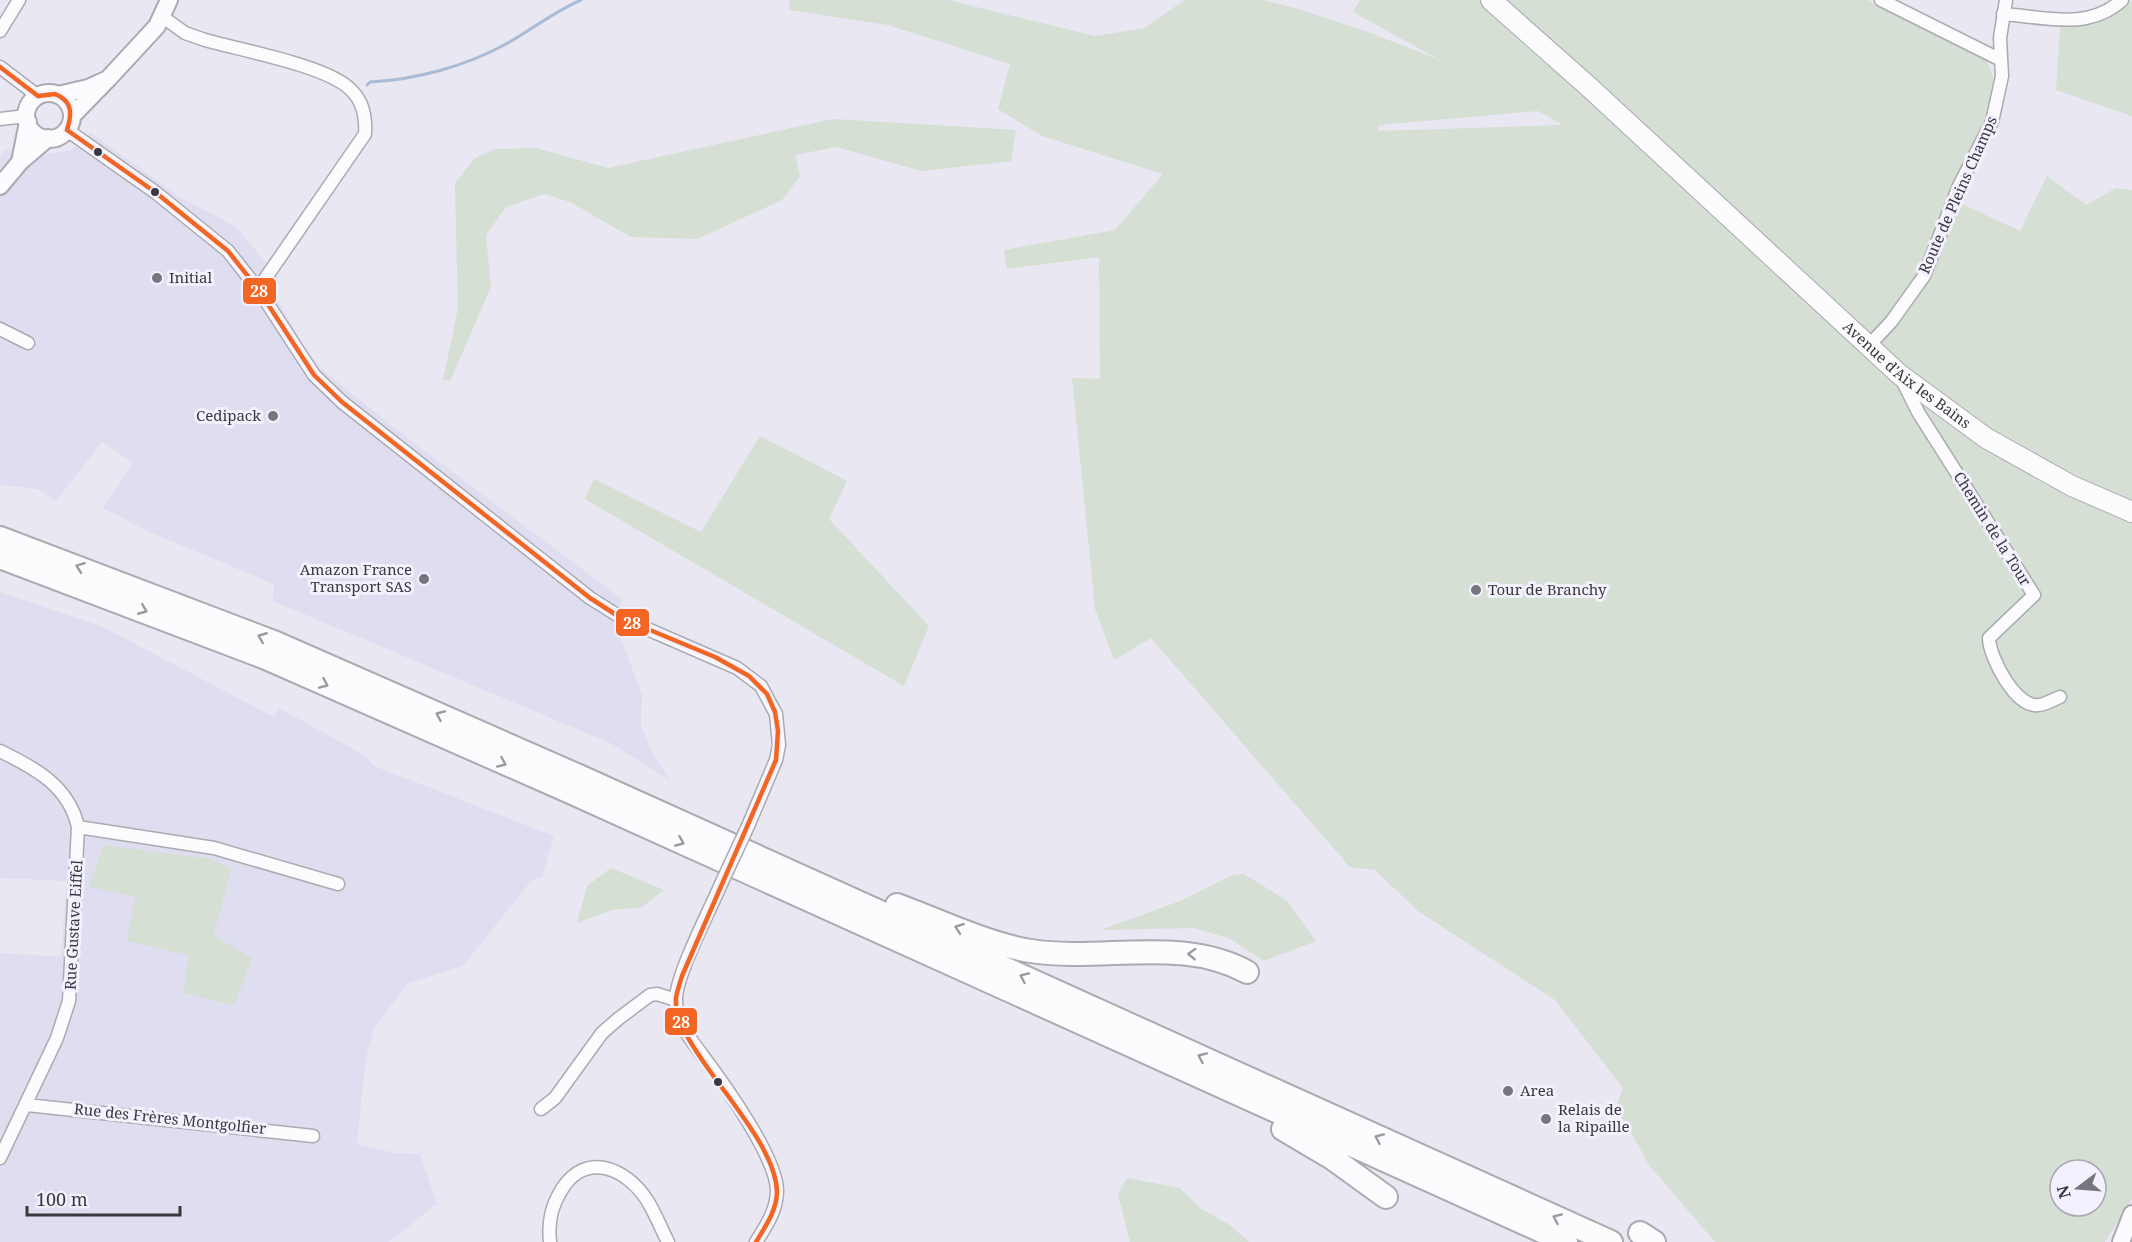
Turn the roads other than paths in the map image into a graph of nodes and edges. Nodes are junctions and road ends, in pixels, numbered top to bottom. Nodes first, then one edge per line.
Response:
1 (19, 0) edge
2 (169, 0) edge
3 (1491, 0) edge
4 (1881, 0) edge
5 (2006, 0) edge
6 (2122, 0) edge
7 (2003, 14) junction
8 (163, 17) junction
9 (0, 31) edge
10 (2001, 60) junction
11 (0, 66) edge
12 (108, 79) junction
13 (58, 95) junction
14 (38, 96) junction
15 (27, 119) junction
16 (0, 120) edge
17 (69, 123) junction
18 (48, 138) junction
19 (20, 162) junction
20 (0, 186) edge
21 (1708, 196) junction
22 (258, 289) junction
23 (0, 329) edge
24 (1875, 339) junction
25 (28, 343) dead end
26 (1899, 374) junction
27 (2132, 499) edge
28 (2132, 513) edge
29 (0, 538) edge
30 (0, 557) edge
31 (2060, 697) dead end
32 (0, 751) edge
33 (78, 827) junction
34 (723, 841) junction
35 (338, 884) dead end
36 (1247, 972) dead end
37 (1011, 991) junction
38 (676, 1000) junction
39 (27, 1105) junction
40 (541, 1109) dead end
41 (313, 1136) dead end
42 (0, 1158) edge
43 (1386, 1197) dead end
44 (2132, 1214) edge
45 (550, 1242) edge
46 (668, 1242) edge
47 (756, 1242) edge
48 (1566, 1242) edge
49 (1611, 1242) edge
50 (2121, 1242) edge

1 - 9 street
2 - 8 street
3 - 21 main road, Avenue d'Aix les Bains
4 - 10 street
5 - 7 street, Route de Pleins Champs
6 - 7 street
7 - 10 street, Route de Pleins Champs
8 - 12 street
8 - 22 street
10 - 24 street, Route de Pleins Champs
11 - 14 street
12 - 13 street
12 - 17 street
13 - 14 street
13 - 17 street
14 - 15 street
15 - 16 street
15 - 18 street
15 - 19 street
17 - 18 street
17 - 22 street
18 - 19 street
19 - 20 street
21 - 24 main road, Avenue d'Aix les Bains
21 - 26 main road, Avenue d'Aix les Bains
22 - 38 street, bridge
23 - 25 street
24 - 27 main road, Avenue d'Aix les Bains
26 - 28 main road, Avenue d'Aix les Bains
26 - 31 street, Chemin de la Tour
34 -> 29 highway
30 -> 37 highway
32 - 33 street, Rue Gustave Eiffel
33 - 35 street
33 - 39 street, Rue Gustave Eiffel
36 -> 34 highway
49 -> 34 highway
37 - 43 highway
37 - 48 highway
38 - 40 street
38 - 47 street
39 - 41 street, Rue des Frères Montgolfier
39 - 42 street, Rue Gustave Eiffel
44 - 50 street
45 - 46 street

